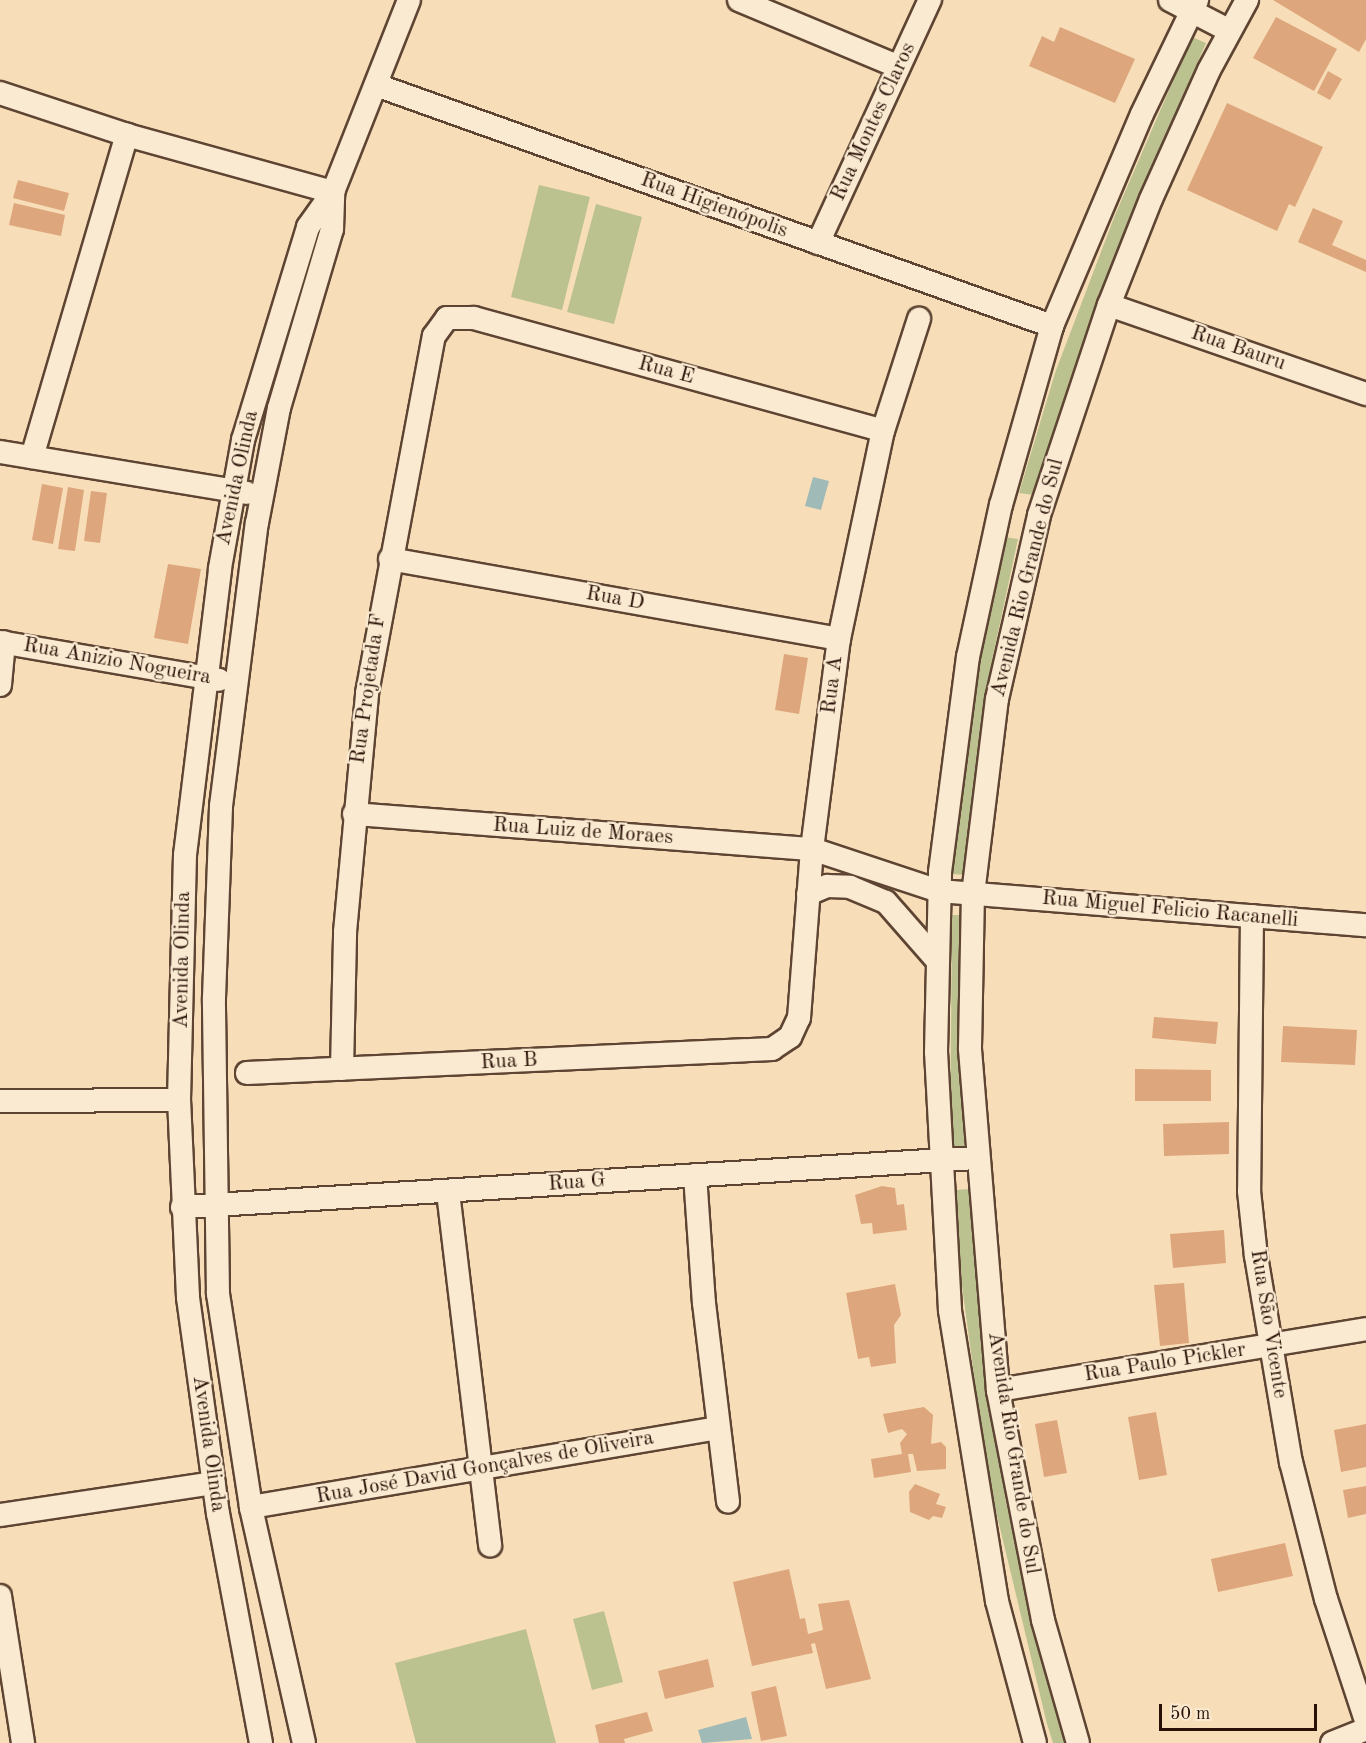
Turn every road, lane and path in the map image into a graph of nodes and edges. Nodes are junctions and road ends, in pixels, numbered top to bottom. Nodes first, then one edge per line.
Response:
1 (409, 0) edge
2 (739, 0) edge
3 (930, 0) edge
4 (1247, 0) edge
5 (1186, 3) edge
6 (1228, 30) junction
7 (899, 67) junction
8 (376, 85) junction
9 (0, 93) edge
10 (127, 135) junction
11 (333, 192) junction
12 (818, 243) junction
13 (1109, 305) junction
14 (447, 318) joint
15 (919, 319) dead end
16 (1052, 326) junction
17 (1366, 394) edge
18 (883, 431) junction
19 (0, 452) edge
20 (32, 457) junction
21 (232, 490) junction
22 (261, 496) junction
23 (1001, 506) junction
24 (1039, 515) junction
25 (390, 559) junction
26 (839, 639) junction
27 (2, 642) edge
28 (205, 678) junction
29 (235, 682) junction
30 (0, 685) edge
31 (354, 814) junction
32 (812, 849) junction
33 (907, 884) junction
34 (939, 891) junction
35 (808, 894) junction
36 (974, 894) junction
37 (900, 915) junction
38 (1252, 916) junction
39 (1366, 926) edge
40 (935, 958) junction
41 (214, 998) junction
42 (183, 999) junction
43 (772, 1049) joint
44 (342, 1070) junction
45 (247, 1073) dead end
46 (180, 1100) junction
47 (0, 1101) edge
48 (977, 1158) junction
49 (940, 1160) junction
50 (695, 1175) junction
51 (448, 1192) junction
52 (215, 1206) junction
53 (182, 1207) junction
54 (1366, 1329) edge
55 (1271, 1345) junction
56 (998, 1390) junction
57 (718, 1428) junction
58 (479, 1468) junction
59 (214, 1483) junction
60 (728, 1502) dead end
61 (251, 1507) junction
62 (0, 1515) edge
63 (490, 1546) dead end
64 (0, 1596) edge
65 (276, 1623) junction
66 (241, 1632) junction
67 (1366, 1720) edge
68 (1366, 1729) edge
69 (24, 1743) edge
70 (261, 1743) edge
71 (304, 1743) edge
72 (1035, 1743) edge
73 (1078, 1743) edge
74 (1332, 1743) edge

1 - 8 street, Avenida Olinda
2 - 7 street
3 - 7 street, Rua Montes Claros
4 - 6 street, Avenida Rio Grande do Sul
5 - 6 street
5 - 16 street, Avenida Rio Grande do Sul
6 - 13 street, Avenida Rio Grande do Sul
7 - 12 street, Rua Montes Claros
8 - 11 street, Avenida Olinda
8 - 12 street, Rua Higienópolis
9 - 10 street
10 - 11 street
10 - 20 street
11 - 21 street, Avenida Olinda
11 - 22 street, Avenida Olinda
12 - 16 street, Rua Higienópolis
13 - 17 street, Rua Bauru
13 - 24 street, Avenida Rio Grande do Sul
14 - 18 street, Rua E
14 - 25 street, Rua Projetada F
15 - 18 street, Rua A
16 - 23 street, Avenida Rio Grande do Sul
18 - 26 street, Rua A
19 - 20 street
20 - 21 street
21 - 22 street
21 - 28 street, Avenida Olinda
22 - 29 street, Avenida Olinda
23 - 24 street
23 - 34 street, Avenida Rio Grande do Sul
24 - 36 street, Avenida Rio Grande do Sul
25 - 26 street, Rua D
25 - 31 street, Rua Projetada F
26 - 32 street, Rua A
27 - 28 street, Rua Anizio Nogueira
27 - 30 street
28 - 29 street, Rua Anizio Nogueira
28 - 42 street, Avenida Olinda
29 - 41 street, Avenida Olinda
31 - 32 street, Rua Luiz de Moraes
31 - 44 street, Rua Projetada F
32 - 33 street, Rua Luiz de Moraes
32 - 35 street, Rua A
33 - 34 street, Rua Miguel Felicio Racanelli
33 - 37 street
34 - 36 street, Rua Miguel Felicio Racanelli
34 - 40 street, Avenida Rio Grande do Sul
35 - 37 street
35 - 43 street, Rua A
36 - 38 street, Rua Miguel Felicio Racanelli
36 - 48 street, Avenida Rio Grande do Sul
37 - 40 street
38 - 39 street, Rua Miguel Felicio Racanelli
38 - 55 street, Rua São Vicente
40 - 49 street, Avenida Rio Grande do Sul
41 - 42 street
41 - 52 street, Avenida Olinda
42 - 46 street, Avenida Olinda
43 - 44 street, Rua B
44 - 45 street, Rua B
46 - 47 street
46 - 53 street, Avenida Olinda
48 - 49 street
48 - 56 street, Avenida Rio Grande do Sul
49 - 50 street, Rua G
49 - 72 street, Avenida Rio Grande do Sul
50 - 51 street, Rua G
50 - 57 street
51 - 52 street, Rua G
51 - 58 street
52 - 53 street, Rua G
52 - 61 street, Avenida Olinda
53 - 59 street, Avenida Olinda
54 - 55 street, Rua Paulo Pickler
55 - 56 street, Rua Paulo Pickler
55 - 67 street, Rua São Vicente
56 - 73 street, Avenida Rio Grande do Sul
57 - 58 street, Rua José David Gonçalves de Oliveira
57 - 60 street
58 - 61 street, Rua José David Gonçalves de Oliveira
58 - 63 street
59 - 62 street
59 - 66 street, Avenida Olinda
61 - 65 street, Avenida Olinda
64 - 69 street
65 - 66 street
65 - 71 street, Avenida Olinda
66 - 70 street, Avenida Olinda
68 - 74 street

